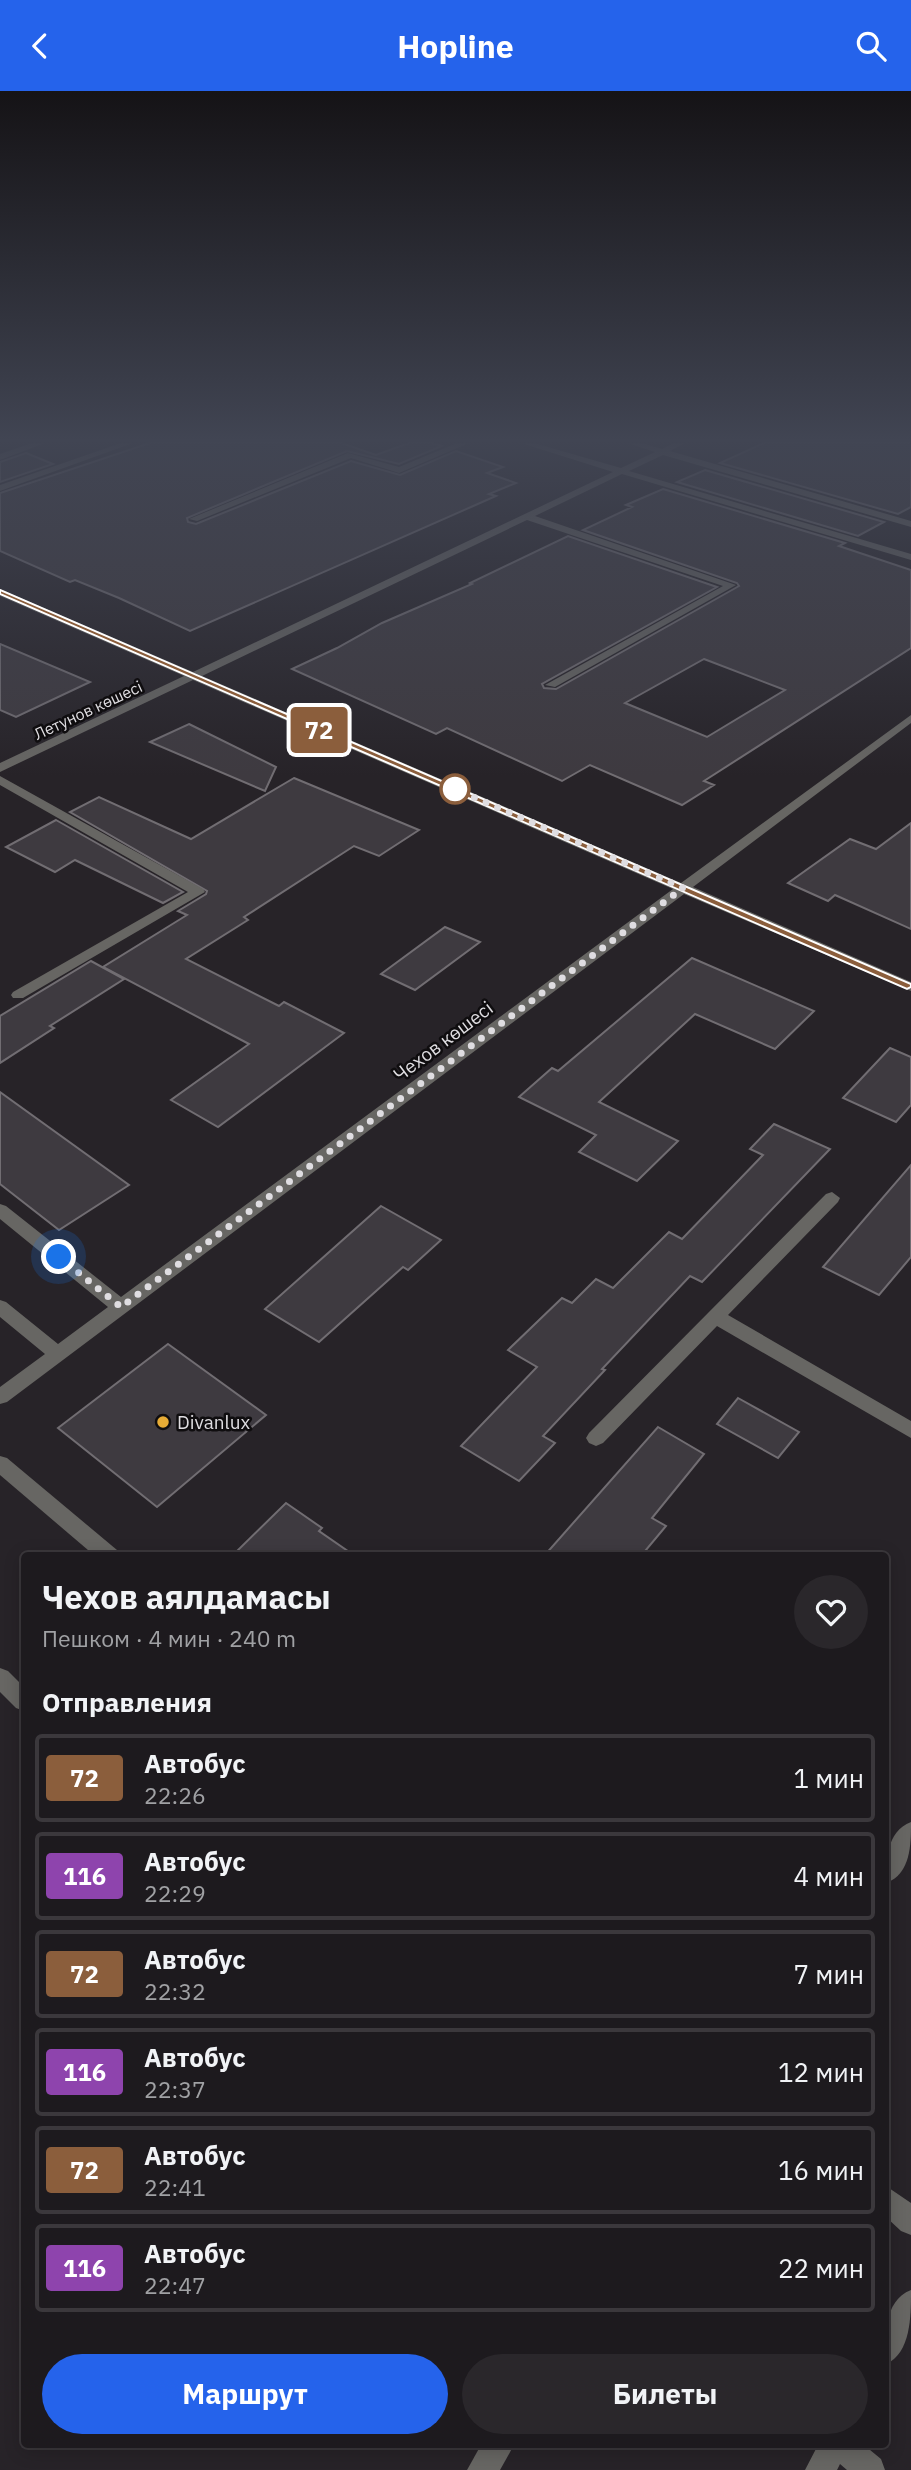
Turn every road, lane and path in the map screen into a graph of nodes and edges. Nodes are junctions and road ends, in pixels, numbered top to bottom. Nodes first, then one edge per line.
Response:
1 (450, 554) edge
2 (638, 554) edge
3 (1, 594) edge
4 (196, 676) junction
5 (551, 685) dead end
6 (911, 718) edge
7 (0, 768) edge
8 (0, 780) edge
9 (683, 888) junction
10 (911, 987) edge
11 (19, 995) dead end
12 (832, 1198) dead end
13 (0, 1210) edge
14 (0, 1307) edge
15 (121, 1307) junction
16 (715, 1317) junction
17 (58, 1354) junction
18 (0, 1397) edge
19 (911, 1430) edge
20 (596, 1438) dead end
21 (0, 1464) edge
22 (105, 1552) edge
23 (0, 1678) edge
24 (21, 1697) edge
25 (911, 1833) edge
26 (889, 1866) edge
27 (889, 2203) edge
28 (911, 2221) edge
29 (911, 2304) edge
30 (889, 2344) edge
31 (497, 2448) edge
32 (832, 2448) edge
33 (845, 2448) edge
34 (482, 2470) edge
35 (820, 2470) edge
36 (870, 2470) edge

1 - 4 street, Летунов көшесі
2 - 5 street
3 - 4 street
4 - 7 street, Летунов көшесі
4 - 9 street
6 - 9 street, Чехов көшесі
8 - 11 street
9 - 10 street
9 - 15 street, Чехов көшесі
12 - 16 street
13 - 15 street
14 - 17 street
15 - 17 street, Чехов көшесі
16 - 19 street
16 - 20 street
17 - 18 street, Чехов көшесі
21 - 22 street
23 - 24 street
25 - 26 street
27 - 28 street
29 - 30 street
31 - 34 street
32 - 35 street
33 - 36 street

